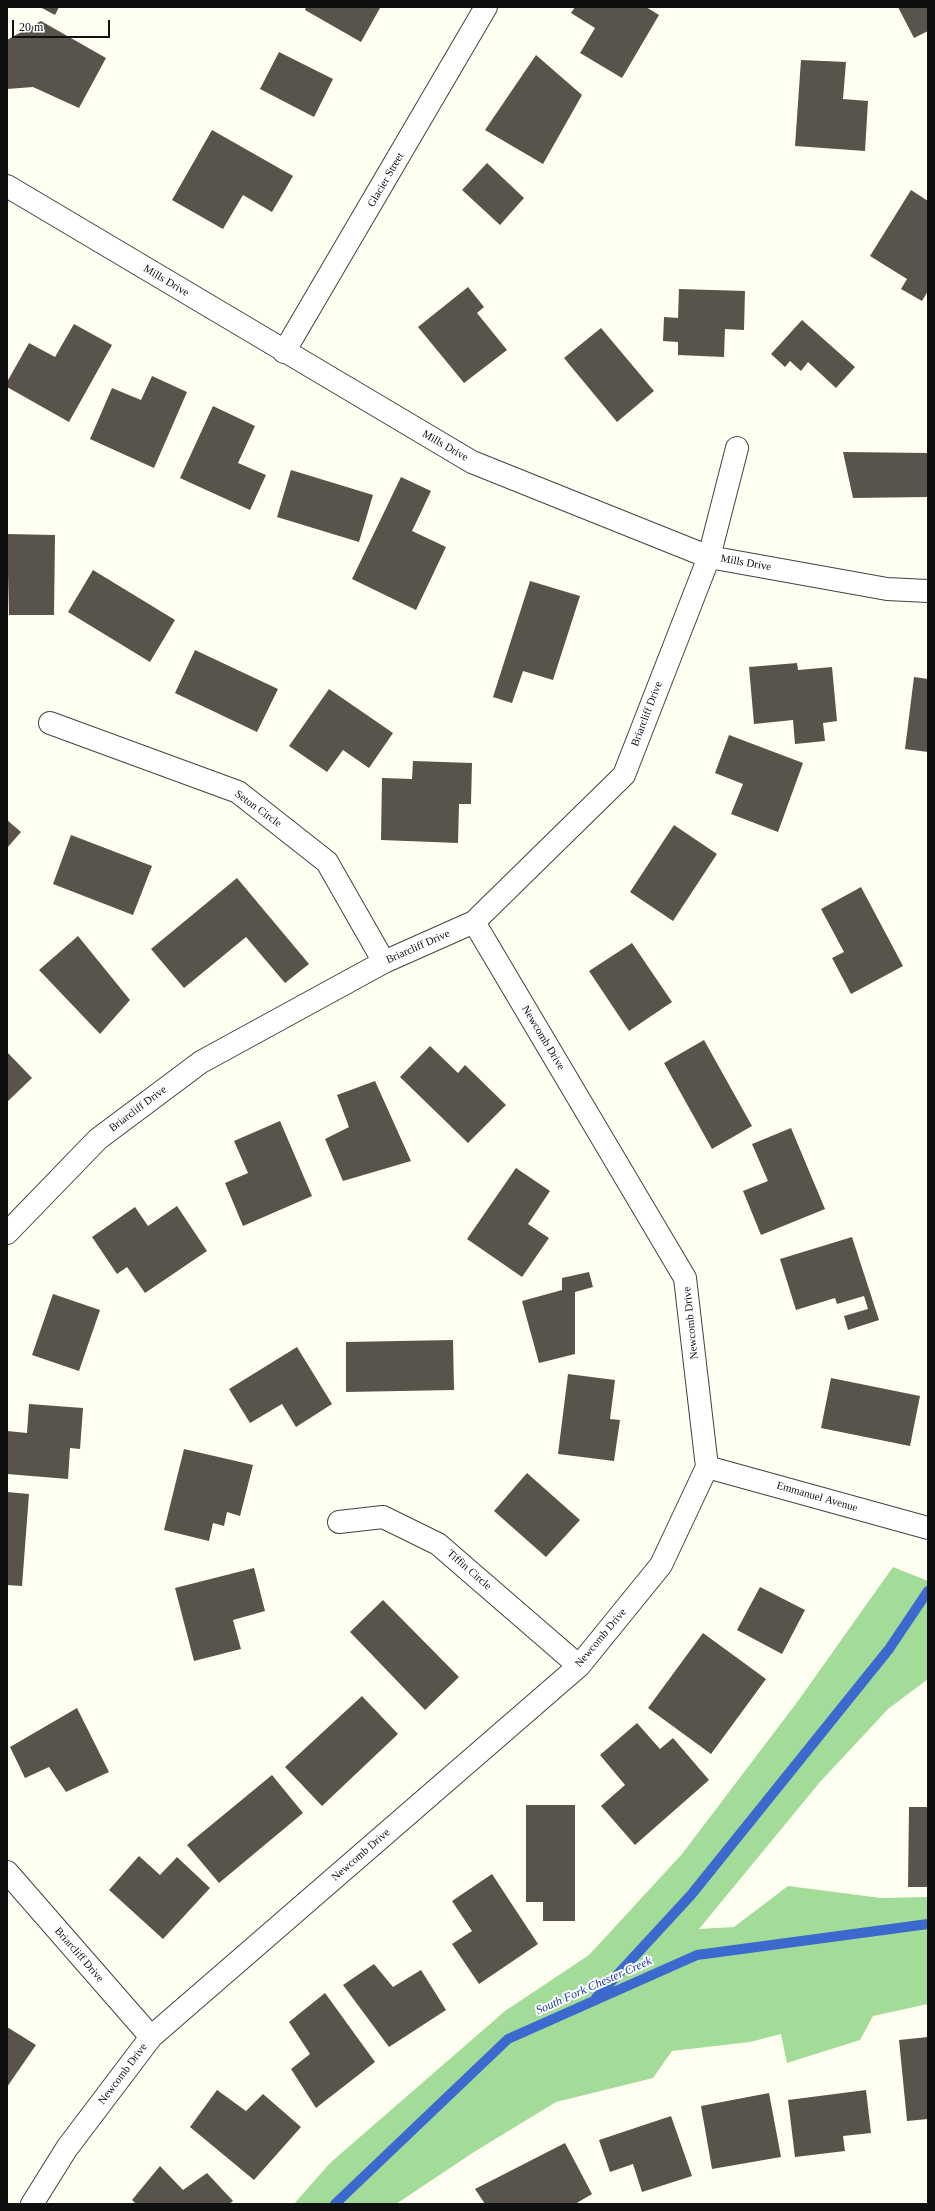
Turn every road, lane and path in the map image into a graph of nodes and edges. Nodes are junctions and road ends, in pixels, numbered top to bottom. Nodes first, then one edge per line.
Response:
1 (486, 7) edge
2 (7, 186) edge
3 (284, 352) junction
4 (737, 448) dead end
5 (709, 557) junction
6 (928, 591) edge
7 (50, 723) dead end
8 (474, 922) junction
9 (384, 962) junction
10 (7, 1234) edge
11 (707, 1467) junction
12 (339, 1522) dead end
13 (928, 1528) edge
14 (579, 1666) junction
15 (7, 1872) edge
16 (151, 2037) junction
17 (32, 2204) edge

1 - 3 street, Glacier Street
2 - 3 street, Mills Drive
3 - 5 street, Mills Drive
4 - 5 street, Briarcliff Drive
5 - 6 street, Mills Drive
5 - 8 street, Briarcliff Drive
7 - 9 street, Seton Circle
8 - 9 street, Briarcliff Drive
8 - 11 street, Newcomb Drive
9 - 10 street, Briarcliff Drive
11 - 13 street, Emmanuel Avenue
11 - 14 street, Newcomb Drive
12 - 14 street, Tiffin Circle
14 - 16 street, Newcomb Drive
15 - 16 street, Briarcliff Drive
16 - 17 street, Newcomb Drive

